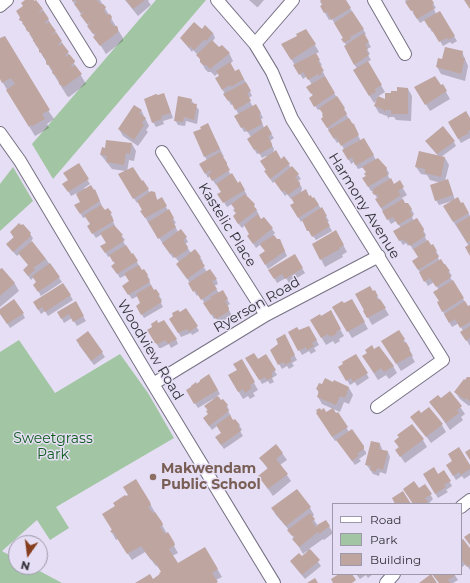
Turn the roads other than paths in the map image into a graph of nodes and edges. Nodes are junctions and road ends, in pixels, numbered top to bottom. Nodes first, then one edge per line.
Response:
1 (7, 0) edge
2 (52, 0) edge
3 (217, 0) edge
4 (293, 0) edge
5 (374, 0) edge
6 (0, 6) edge
7 (255, 44) junction
8 (405, 54) dead end
9 (90, 61) dead end
10 (0, 132) edge
11 (162, 152) dead end
12 (379, 256) junction
13 (266, 315) junction
14 (153, 384) junction
15 (377, 407) dead end
16 (470, 500) edge
17 (462, 506) edge
18 (393, 575) edge
19 (274, 583) edge
20 (386, 583) edge

1 - 6 street
2 - 9 street
3 - 7 street, Harmony Avenue
4 - 7 street
5 - 8 street
7 - 12 street, Harmony Avenue
10 - 14 street, Woodview Road
11 - 13 street, Kastelic Place
12 - 13 street, Ryerson Road
12 - 15 street, Harmony Avenue
13 - 14 street, Ryerson Road
14 - 19 street, Woodview Road
16 - 17 street
18 - 20 street

